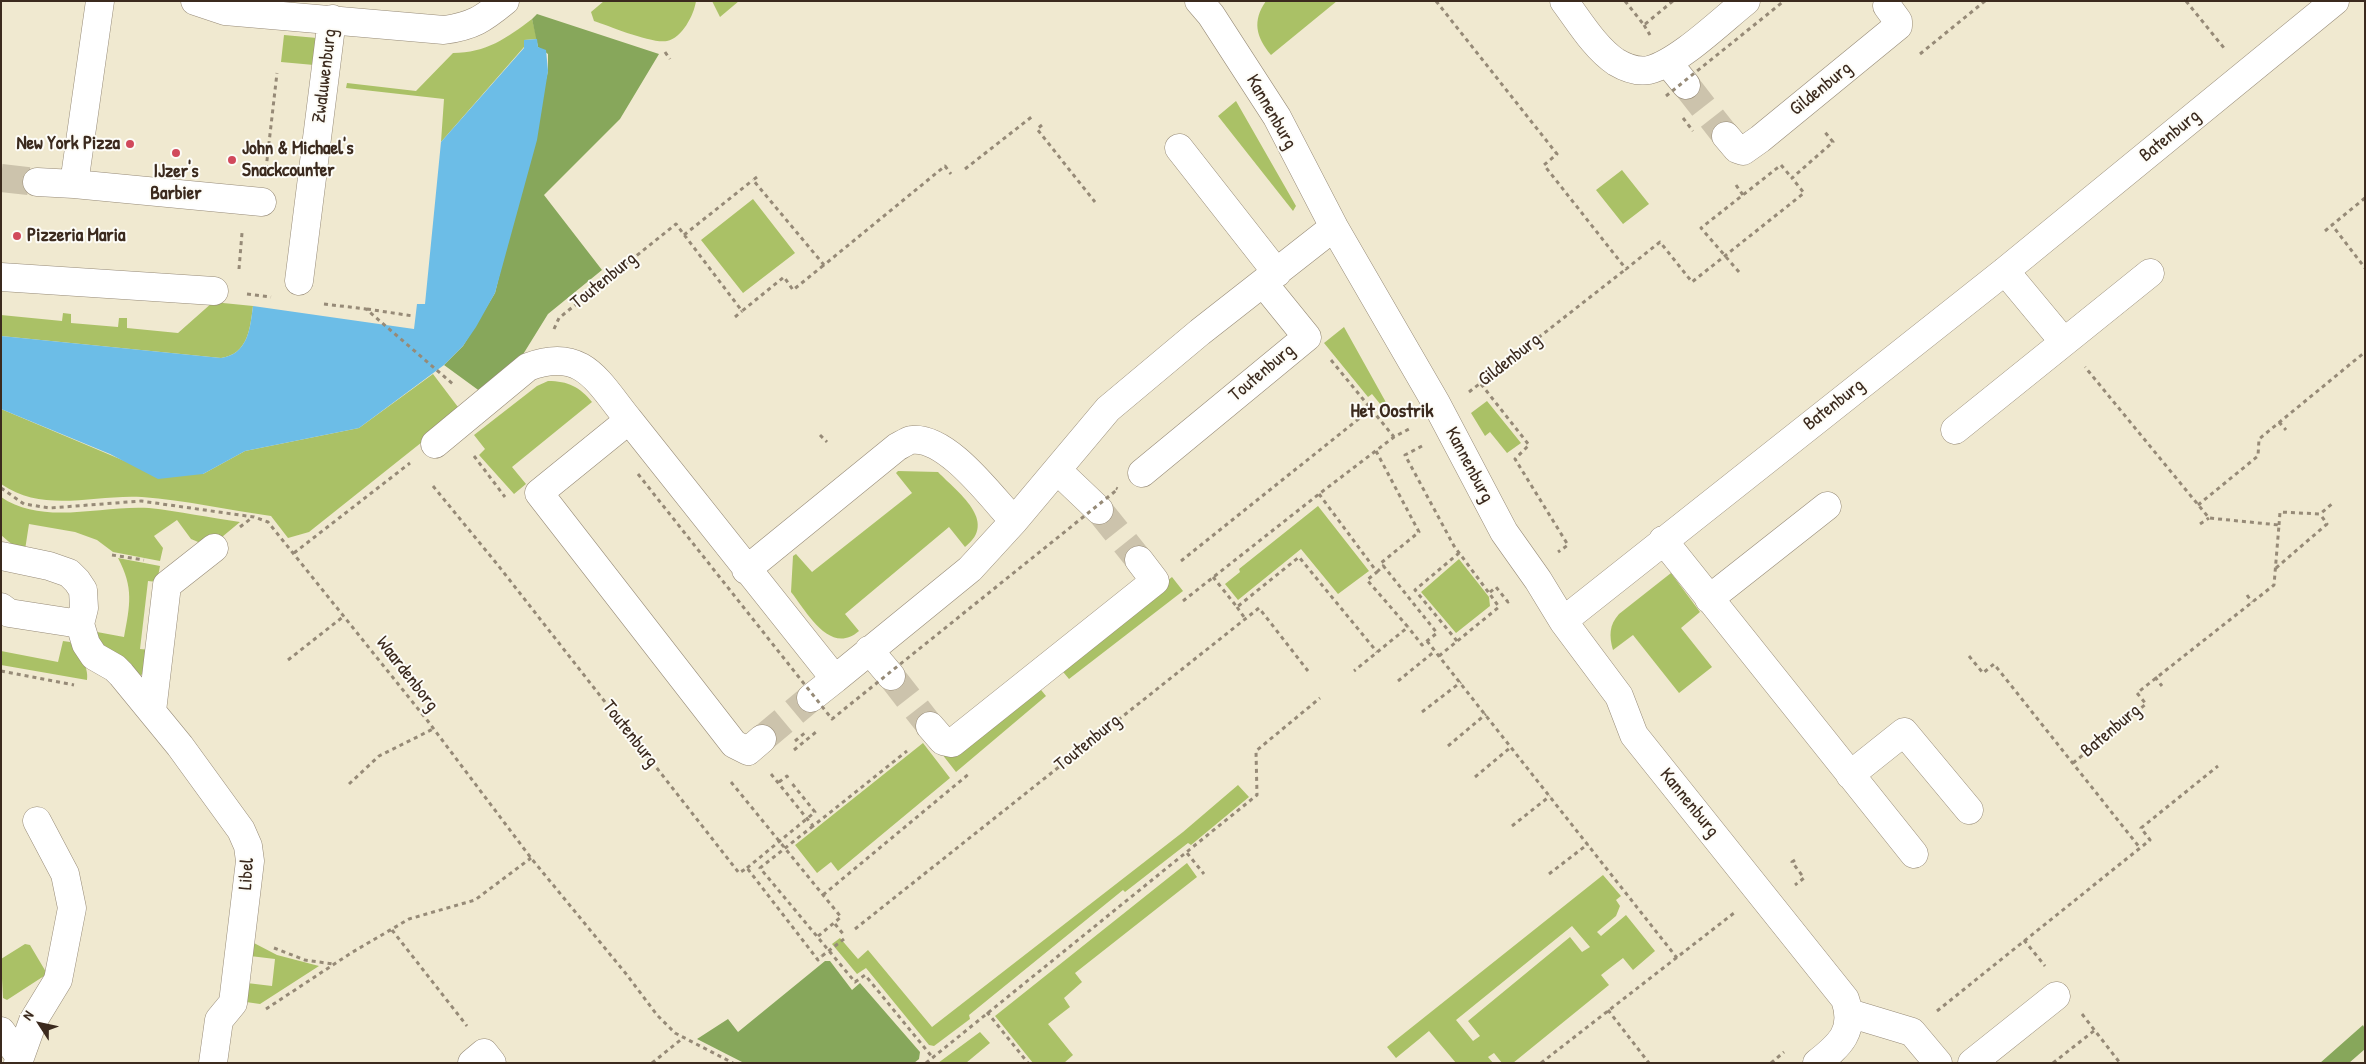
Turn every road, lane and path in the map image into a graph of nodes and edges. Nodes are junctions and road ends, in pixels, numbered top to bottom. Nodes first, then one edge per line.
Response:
1 (100, 1) edge
2 (195, 1) edge
3 (505, 1) edge
4 (1564, 1) edge
5 (1625, 1) edge
6 (1673, 1) edge
7 (1746, 1) edge
8 (1784, 1) edge
9 (2186, 1) edge
10 (2335, 1) edge
11 (1212, 6) edge
12 (1887, 6) dead end
13 (332, 19) junction
14 (665, 52) dead end
15 (670, 59) dead end
16 (1668, 63) junction
17 (277, 73) dead end
18 (2245, 74) junction
19 (1676, 91) joint
20 (1034, 115) dead end
21 (1042, 125) dead end
22 (1726, 136) tunnel mouth
23 (1179, 148) dead end
24 (1781, 165) dead end
25 (965, 169) dead end
26 (951, 174) dead end
27 (757, 176) dead end
28 (753, 180) junction
29 (37, 182) tunnel mouth
30 (74, 184) junction
31 (2365, 198) edge
32 (253, 201) junction
33 (1095, 202) dead end
34 (2332, 225) junction
35 (1334, 227) junction
36 (2326, 231) dead end
37 (684, 235) junction
38 (824, 265) junction
39 (2365, 268) edge
40 (1626, 269) dead end
41 (2005, 270) junction
42 (1739, 272) dead end
43 (2150, 273) dead end
44 (238, 275) dead end
45 (1, 277) edge
46 (1270, 278) junction
47 (299, 281) dead end
48 (214, 291) dead end
49 (366, 309) dead end
50 (742, 311) junction
51 (413, 316) dead end
52 (377, 317) dead end
53 (735, 317) dead end
54 (1307, 337) junction
55 (2064, 342) junction
56 (2365, 352) edge
57 (541, 362) junction
58 (442, 374) dead end
59 (1481, 384) junction
60 (1371, 409) junction
61 (1430, 417) junction
62 (629, 420) junction
63 (2279, 422) junction
64 (1955, 430) dead end
65 (2286, 430) dead end
66 (820, 435) dead end
67 (1394, 437) junction
68 (826, 442) dead end
69 (435, 444) joint
70 (1376, 451) junction
71 (1056, 470) junction
72 (1142, 473) dead end
73 (638, 474) dead end
74 (433, 486) dead end
75 (1, 488) edge
76 (1116, 488) dead end
77 (1319, 494) junction
78 (2333, 503) dead end
79 (2198, 505) junction
80 (1827, 506) dead end
81 (1099, 510) tunnel mouth
82 (2320, 514) junction
83 (2209, 518) junction
84 (1014, 521) junction
85 (2200, 524) dead end
86 (2279, 525) junction
87 (1663, 540) junction
88 (214, 548) dead end
89 (294, 553) junction
90 (1459, 554) junction
91 (2, 558) edge
92 (1384, 565) junction
93 (2276, 568) junction
94 (746, 570) junction
95 (1147, 570) joint
96 (1376, 572) junction
97 (1535, 575) junction
98 (1188, 586) dead end
99 (1194, 593) dead end
100 (1489, 593) junction
101 (2247, 594) dead end
102 (1709, 598) junction
103 (2252, 602) junction
104 (1, 607) edge
105 (1237, 607) junction
106 (344, 616) junction
107 (1244, 617) dead end
108 (1563, 621) junction
109 (80, 624) junction
110 (1408, 628) junction
111 (1427, 641) junction
112 (1457, 641) junction
113 (869, 650) junction
114 (1435, 651) junction
115 (1377, 652) junction
116 (1439, 656) junction
117 (1969, 656) dead end
118 (288, 660) dead end
119 (1, 671) edge
120 (1308, 671) dead end
121 (1354, 671) dead end
122 (891, 676) tunnel mouth
123 (2155, 677) junction
124 (835, 679) junction
125 (1398, 681) dead end
126 (1460, 682) junction
127 (82, 686) dead end
128 (2162, 686) dead end
129 (811, 698) tunnel mouth
130 (1320, 698) dead end
131 (152, 711) junction
132 (1422, 712) dead end
133 (1486, 714) junction
134 (832, 719) junction
135 (825, 724) dead end
136 (931, 728) joint
137 (433, 729) junction
138 (818, 730) dead end
139 (762, 739) tunnel mouth
140 (1448, 746) dead end
141 (1511, 747) junction
142 (790, 753) dead end
143 (2073, 763) junction
144 (2218, 766) dead end
145 (770, 772) dead end
146 (1850, 775) junction
147 (1475, 777) dead end
148 (778, 782) junction
149 (349, 784) dead end
150 (738, 790) dead end
151 (1550, 796) junction
152 (1969, 810) dead end
153 (37, 821) dead end
154 (813, 826) junction
155 (1512, 826) dead end
156 (1588, 844) junction
157 (784, 847) junction
158 (2140, 848) junction
159 (1187, 853) junction
160 (1914, 854) dead end
161 (531, 858) junction
162 (1795, 860) dead end
163 (747, 868) junction
164 (1204, 874) dead end
165 (1549, 874) dead end
166 (1795, 885) dead end
167 (1760, 892) junction
168 (832, 925) junction
169 (241, 928) junction
170 (855, 929) dead end
171 (392, 930) junction
172 (817, 937) junction
173 (1677, 958) junction
174 (333, 964) junction
175 (286, 995) dead end
176 (2056, 996) joint
177 (1608, 1010) junction
178 (987, 1012) junction
179 (1849, 1013) junction
180 (2095, 1030) junction
181 (1, 1031) edge
182 (1912, 1032) junction
183 (684, 1038) junction
184 (932, 1058) junction
185 (482, 1059) edge
186 (19, 1060) edge
187 (213, 1063) edge
188 (652, 1063) edge
189 (733, 1063) edge
190 (926, 1063) edge
191 (1028, 1063) edge
192 (1541, 1063) edge
193 (1649, 1063) edge
194 (1817, 1063) edge
195 (1938, 1063) edge
196 (1972, 1063) edge
197 (2053, 1063) edge
198 (2120, 1063) edge

1 - 30 street
2 - 13 street, Zwaluwenburg
3 - 13 street, Zwaluwenburg
4 - 16 street
5 - 6 path
7 - 16 street
8 - 19 path, bridge
9 - 18 path
10 - 18 street, Batenburg
11 - 35 street, Kannenburg
12 - 22 street, Gildenburg
13 - 47 street, Zwaluwenburg
14 - 15 path
16 - 19 street
17 - 32 path
18 - 41 street, Batenburg
20 - 25 path
21 - 33 path
23 - 46 street, Toutenburg
24 - 42 path, bridge
26 - 38 path
27 - 28 path
28 - 37 path
28 - 38 path
29 - 30 street
30 - 32 street
31 - 34 path
32 - 44 path
34 - 36 path
34 - 39 path
35 - 46 street
35 - 61 street, Kannenburg
37 - 50 path
37 - 57 path, Toutenburg
38 - 50 path
40 - 59 path, Gildenburg
41 - 55 street
41 - 87 street, Batenburg
43 - 55 street
45 - 48 street
46 - 54 street, Toutenburg
46 - 71 street
49 - 51 path
50 - 53 path
52 - 58 path
54 - 60 path
54 - 72 street, Toutenburg
55 - 64 street
55 - 79 path
56 - 63 path
57 - 62 street
57 - 69 street
59 - 61 path, Gildenburg
59 - 97 path
60 - 67 path
60 - 95 path
61 - 67 path
61 - 90 path
61 - 97 street, Kannenburg
62 - 94 street
62 - 139 street
63 - 65 path
63 - 79 path
66 - 68 path
67 - 70 path
69 - 89 path
70 - 77 path
70 - 92 path
71 - 81 street
71 - 84 street
73 - 134 path, bridge
74 - 163 path, Toutenburg
75 - 89 path, Waardenborg
76 - 134 path, bridge
77 - 96 path
77 - 105 path
78 - 82 path
79 - 83 path
80 - 102 street
82 - 86 path
82 - 93 path, Batenburg
83 - 85 path
83 - 86 path
84 - 94 street
84 - 113 street
86 - 93 path, Batenburg
87 - 102 street
87 - 108 street, Batenburg
88 - 131 street
89 - 106 path, Waardenborg
90 - 100 path
90 - 112 path
91 - 109 street, Libel
92 - 96 path
92 - 111 path
93 - 103 path, Batenburg
94 - 124 street
95 - 136 street
96 - 110 path
97 - 100 path
97 - 108 street, Kannenburg
98 - 99 path
100 - 112 path
101 - 103 path
102 - 146 street
103 - 123 path, Batenburg
104 - 109 street
105 - 107 path
105 - 115 path
106 - 118 path
106 - 137 path, Waardenborg
108 - 167 street, Kannenburg
109 - 131 street, Libel
110 - 111 path
110 - 115 path
111 - 114 path
112 - 116 path
113 - 122 street
113 - 124 street
114 - 116 path
114 - 125 path
115 - 121 path
116 - 126 path
117 - 143 path, Batenburg
119 - 127 path
120 - 170 path, Toutenburg, bridge
123 - 128 path
123 - 143 path, Batenburg
124 - 129 street
126 - 132 path
126 - 133 path
130 - 159 path
131 - 169 street, Libel
133 - 140 path
133 - 141 path
134 - 135 path
136 - 154 path
137 - 149 path
137 - 161 path, Waardenborg
138 - 142 path
141 - 147 path
141 - 151 path
143 - 158 path, Batenburg
144 - 158 path
145 - 148 path
146 - 152 street
146 - 160 street
148 - 154 path
148 - 163 path, bridge
150 - 157 path
151 - 155 path
151 - 156 path
153 - 186 street
154 - 157 path
156 - 165 path
156 - 173 path
157 - 168 path
157 - 172 path
158 - 182 path
159 - 164 path
159 - 178 path
161 - 171 path
161 - 183 path, Waardenborg
162 - 166 path
163 - 168 path, Toutenburg, bridge
167 - 173 path
167 - 179 street, Kannenburg
168 - 172 path
169 - 174 path
169 - 187 street, Libel
171 - 174 path
171 - 185 path
172 - 184 path
173 - 177 path
174 - 175 path
176 - 180 path
176 - 196 street
177 - 192 path
177 - 193 path
178 - 184 path
178 - 191 path
179 - 182 street
179 - 194 street
180 - 197 path
180 - 198 path
181 - 186 street
182 - 195 street
183 - 188 path
183 - 189 path, Waardenborg
184 - 190 path

